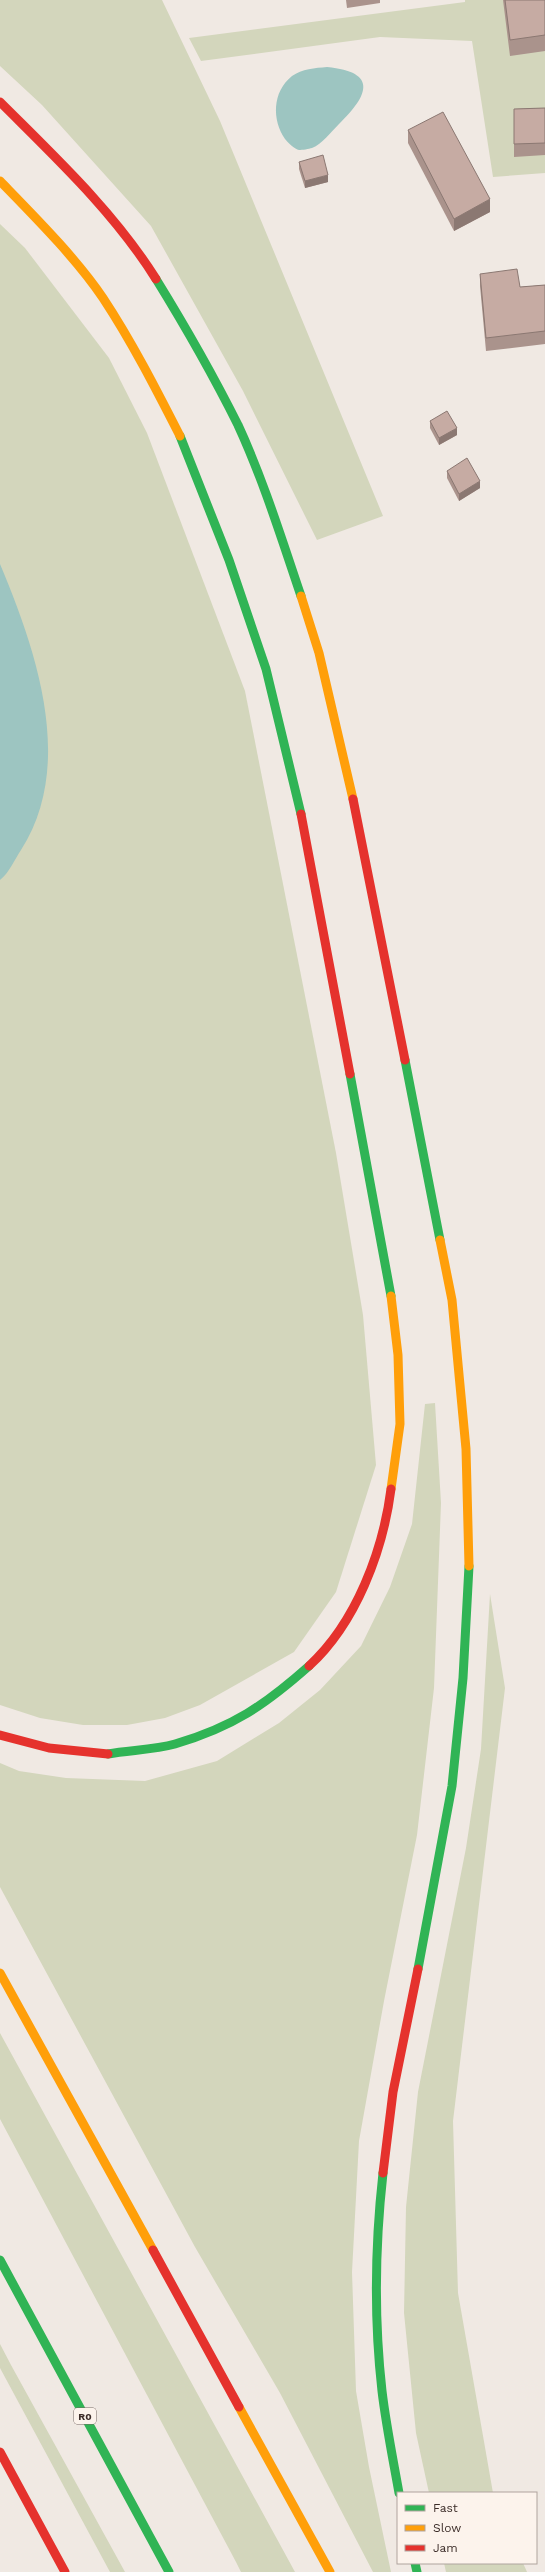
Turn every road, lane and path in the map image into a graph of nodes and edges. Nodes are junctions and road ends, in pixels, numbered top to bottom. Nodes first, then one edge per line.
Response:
1 (0, 102) edge
2 (0, 181) edge
3 (0, 1735) edge
4 (0, 1973) edge
5 (0, 2260) edge
6 (0, 2452) edge
7 (399, 2492) edge
8 (65, 2572) edge
9 (169, 2572) edge
10 (330, 2572) edge

1 - 7 highway
2 - 3 highway
4 - 10 highway
5 - 9 highway, R0
6 - 8 highway

